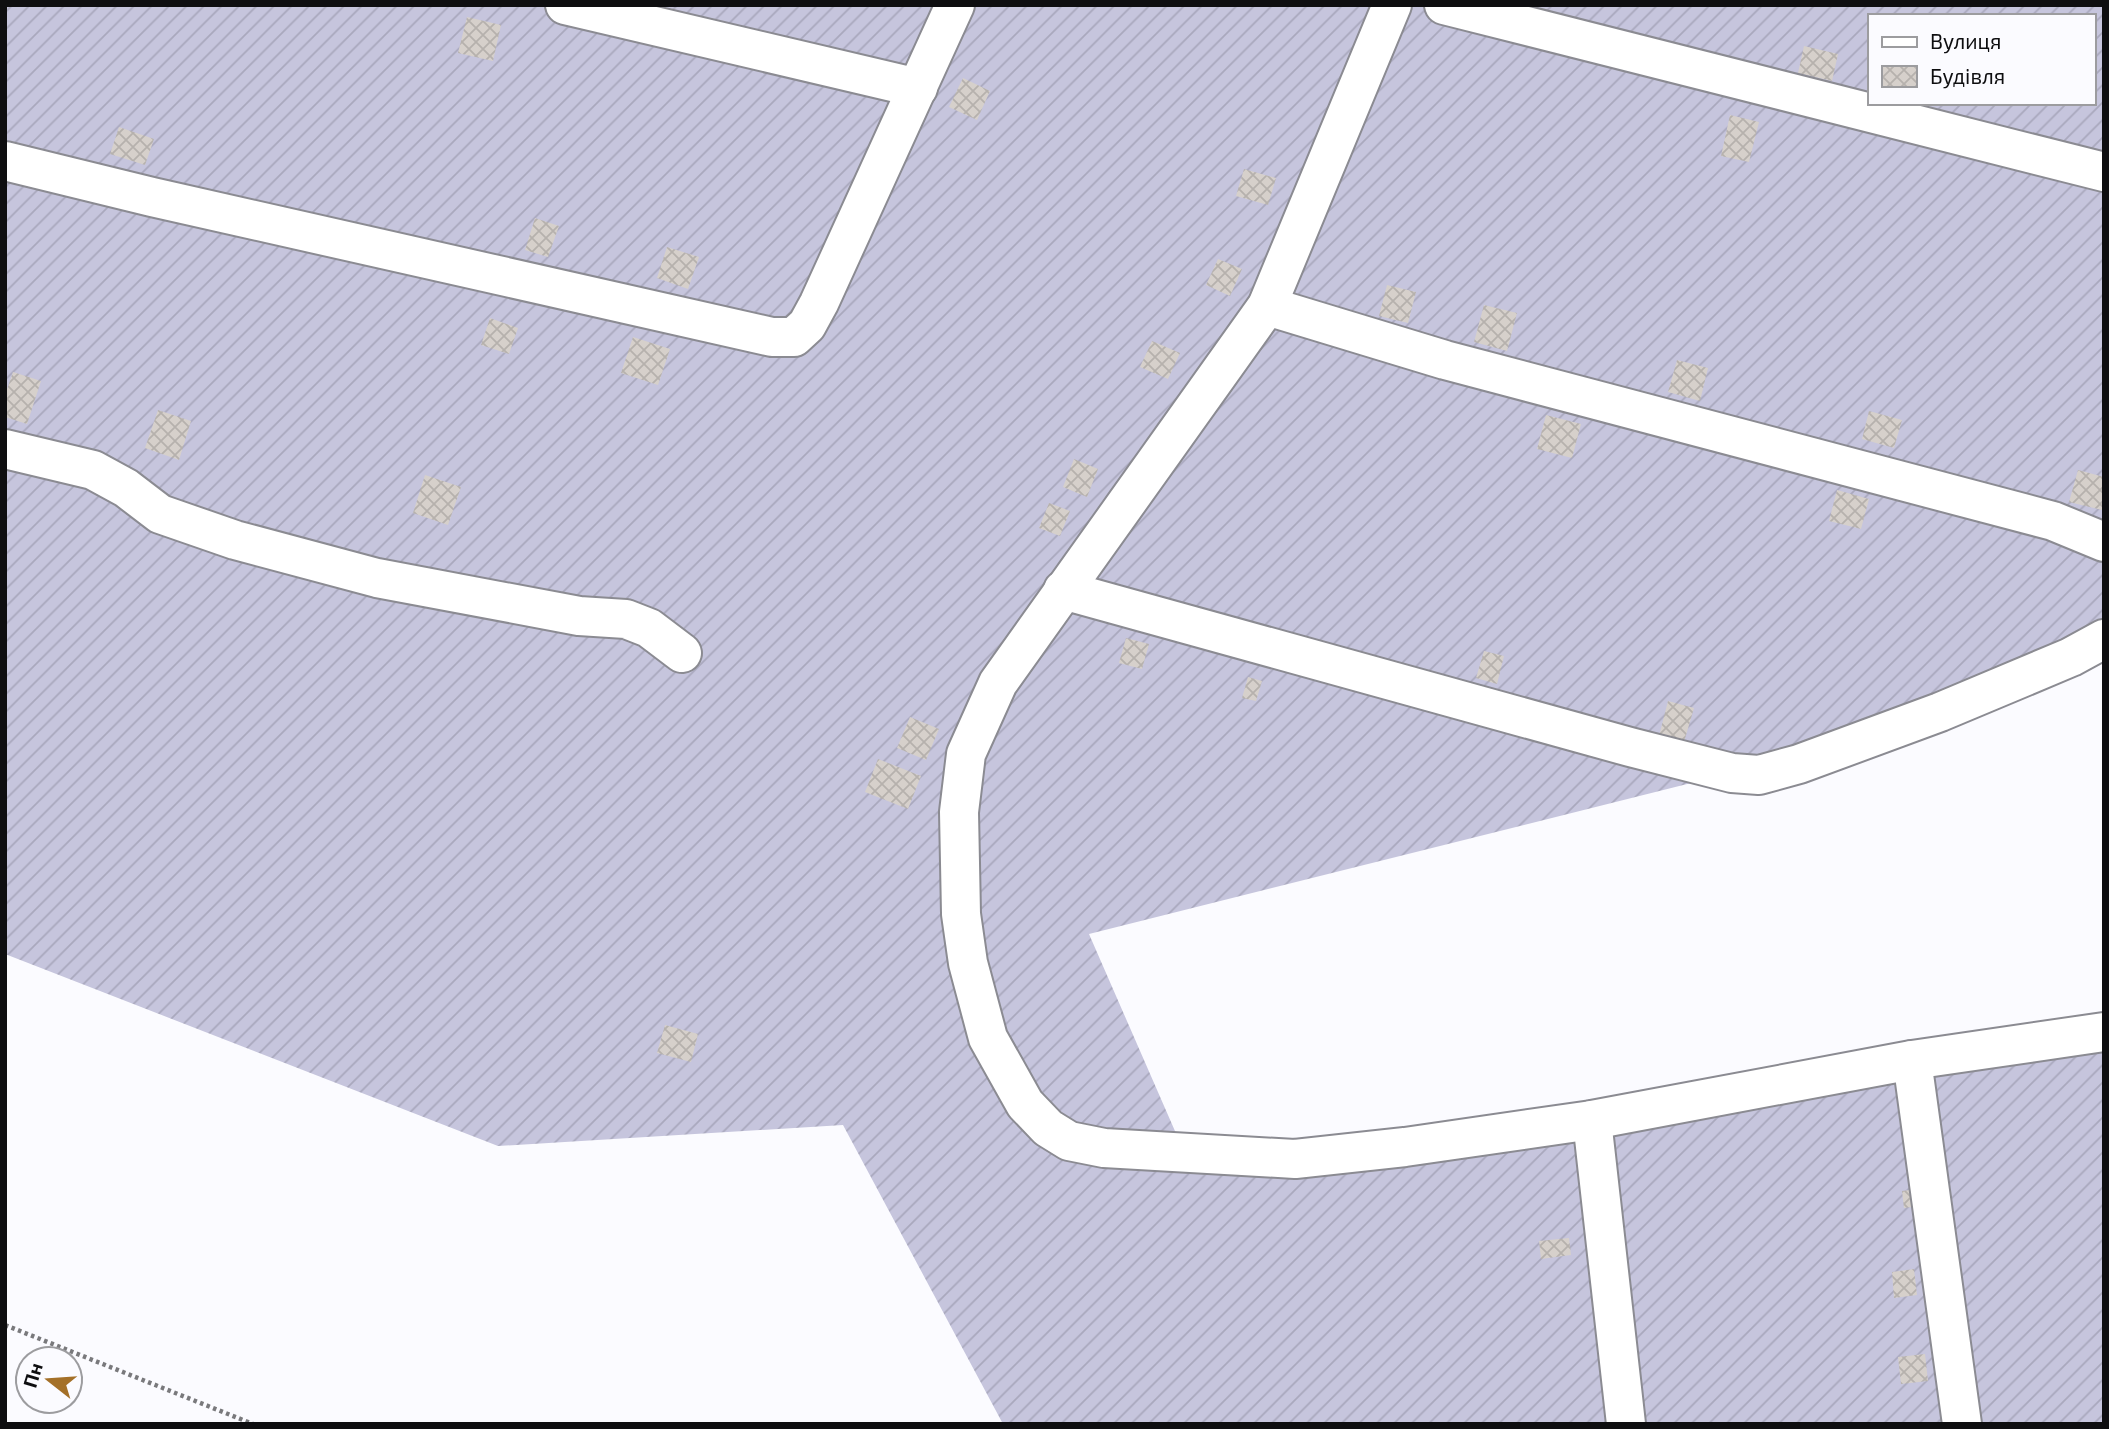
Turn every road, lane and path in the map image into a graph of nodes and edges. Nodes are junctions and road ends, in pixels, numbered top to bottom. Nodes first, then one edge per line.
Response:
1 (565, 5) edge
2 (955, 5) edge
3 (1392, 5) edge
4 (1444, 5) edge
5 (918, 88) junction
6 (5, 161) edge
7 (2104, 172) edge
8 (1267, 306) junction
9 (5, 449) edge
10 (2104, 542) edge
11 (1063, 590) junction
12 (2104, 639) edge
13 (682, 653) dead end
14 (2104, 1032) edge
15 (1912, 1060) junction
16 (1592, 1120) junction
17 (5, 1325) edge
18 (253, 1424) edge
19 (1626, 1424) edge
20 (1962, 1424) edge

1 - 5 lane
2 - 5 lane
3 - 8 lane
4 - 7 lane
5 - 6 lane
8 - 10 lane
8 - 11 lane
9 - 13 lane
11 - 12 lane
11 - 16 lane
14 - 15 lane
15 - 16 lane
15 - 20 lane
16 - 19 lane
17 - 18 path

